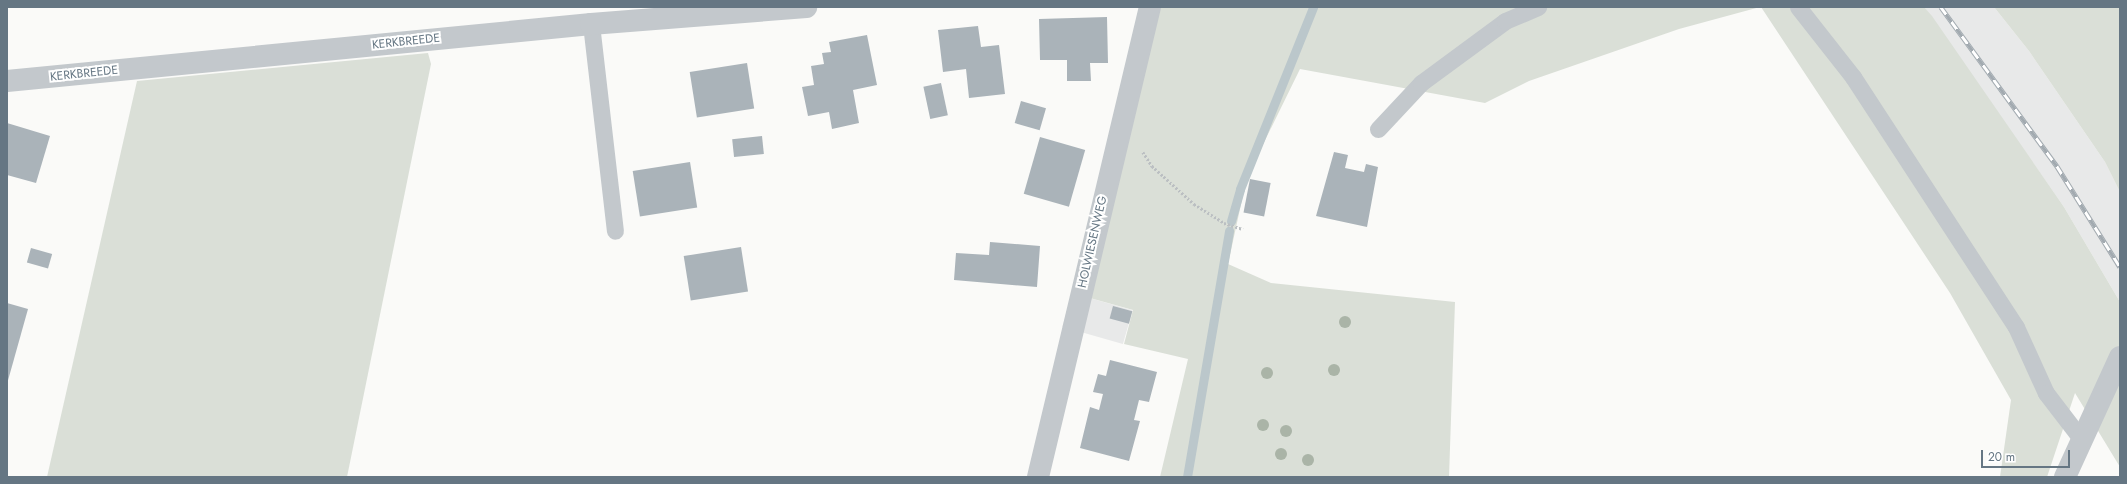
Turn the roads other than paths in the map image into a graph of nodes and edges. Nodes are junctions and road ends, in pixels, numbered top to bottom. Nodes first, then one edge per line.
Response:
1 (806, 7) edge
2 (1150, 7) edge
3 (1538, 7) edge
4 (1798, 7) edge
5 (591, 24) junction
6 (7, 81) edge
7 (1378, 129) dead end
8 (614, 231) dead end
9 (2120, 357) edge
10 (2082, 440) junction
11 (1038, 477) edge
12 (2065, 477) edge

1 - 5 street, KERKBREEDE
2 - 11 street, HOLWIESENWEG
3 - 7 lane
4 - 10 lane
5 - 6 street, KERKBREEDE
5 - 8 lane
9 - 10 street
10 - 12 street

